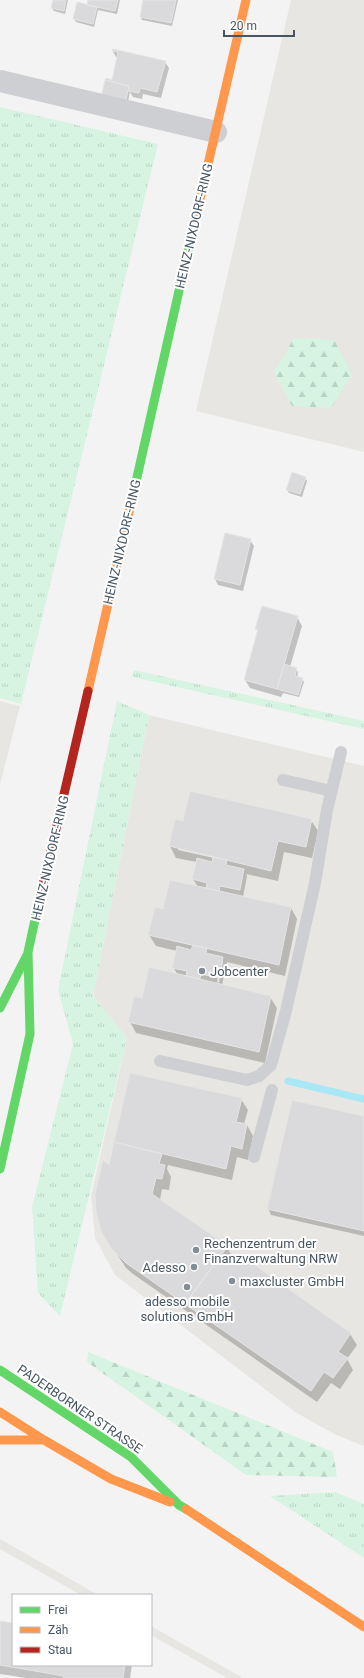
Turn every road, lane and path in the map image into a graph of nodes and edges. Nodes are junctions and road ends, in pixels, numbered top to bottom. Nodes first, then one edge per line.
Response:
1 (246, 0) edge
2 (0, 81) edge
3 (216, 132) junction
4 (341, 752) dead end
5 (283, 780) dead end
6 (332, 791) junction
7 (28, 952) junction
8 (0, 1008) edge
9 (160, 1060) dead end
10 (272, 1090) dead end
11 (254, 1157) dead end
12 (0, 1169) edge
13 (0, 1370) edge
14 (0, 1412) edge
15 (0, 1440) edge
16 (44, 1440) junction
17 (179, 1505) junction
18 (364, 1627) edge

1 - 3 main road, HEINZ-NIXDORF-RING
2 - 3 street
3 - 7 main road, HEINZ-NIXDORF-RING
4 - 6 lane
5 - 6 lane
6 - 9 lane
7 - 8 main road, HEINZ-NIXDORF-RING
7 - 12 main road, HEINZ-NIXDORF-RING
10 - 11 lane
13 - 17 main road, PADERBORNER STRASSE
14 - 16 main road, PADERBORNER STRASSE
15 - 16 main road
16 - 17 main road, PADERBORNER STRASSE
17 - 18 main road, PADERBORNER STRASSE

